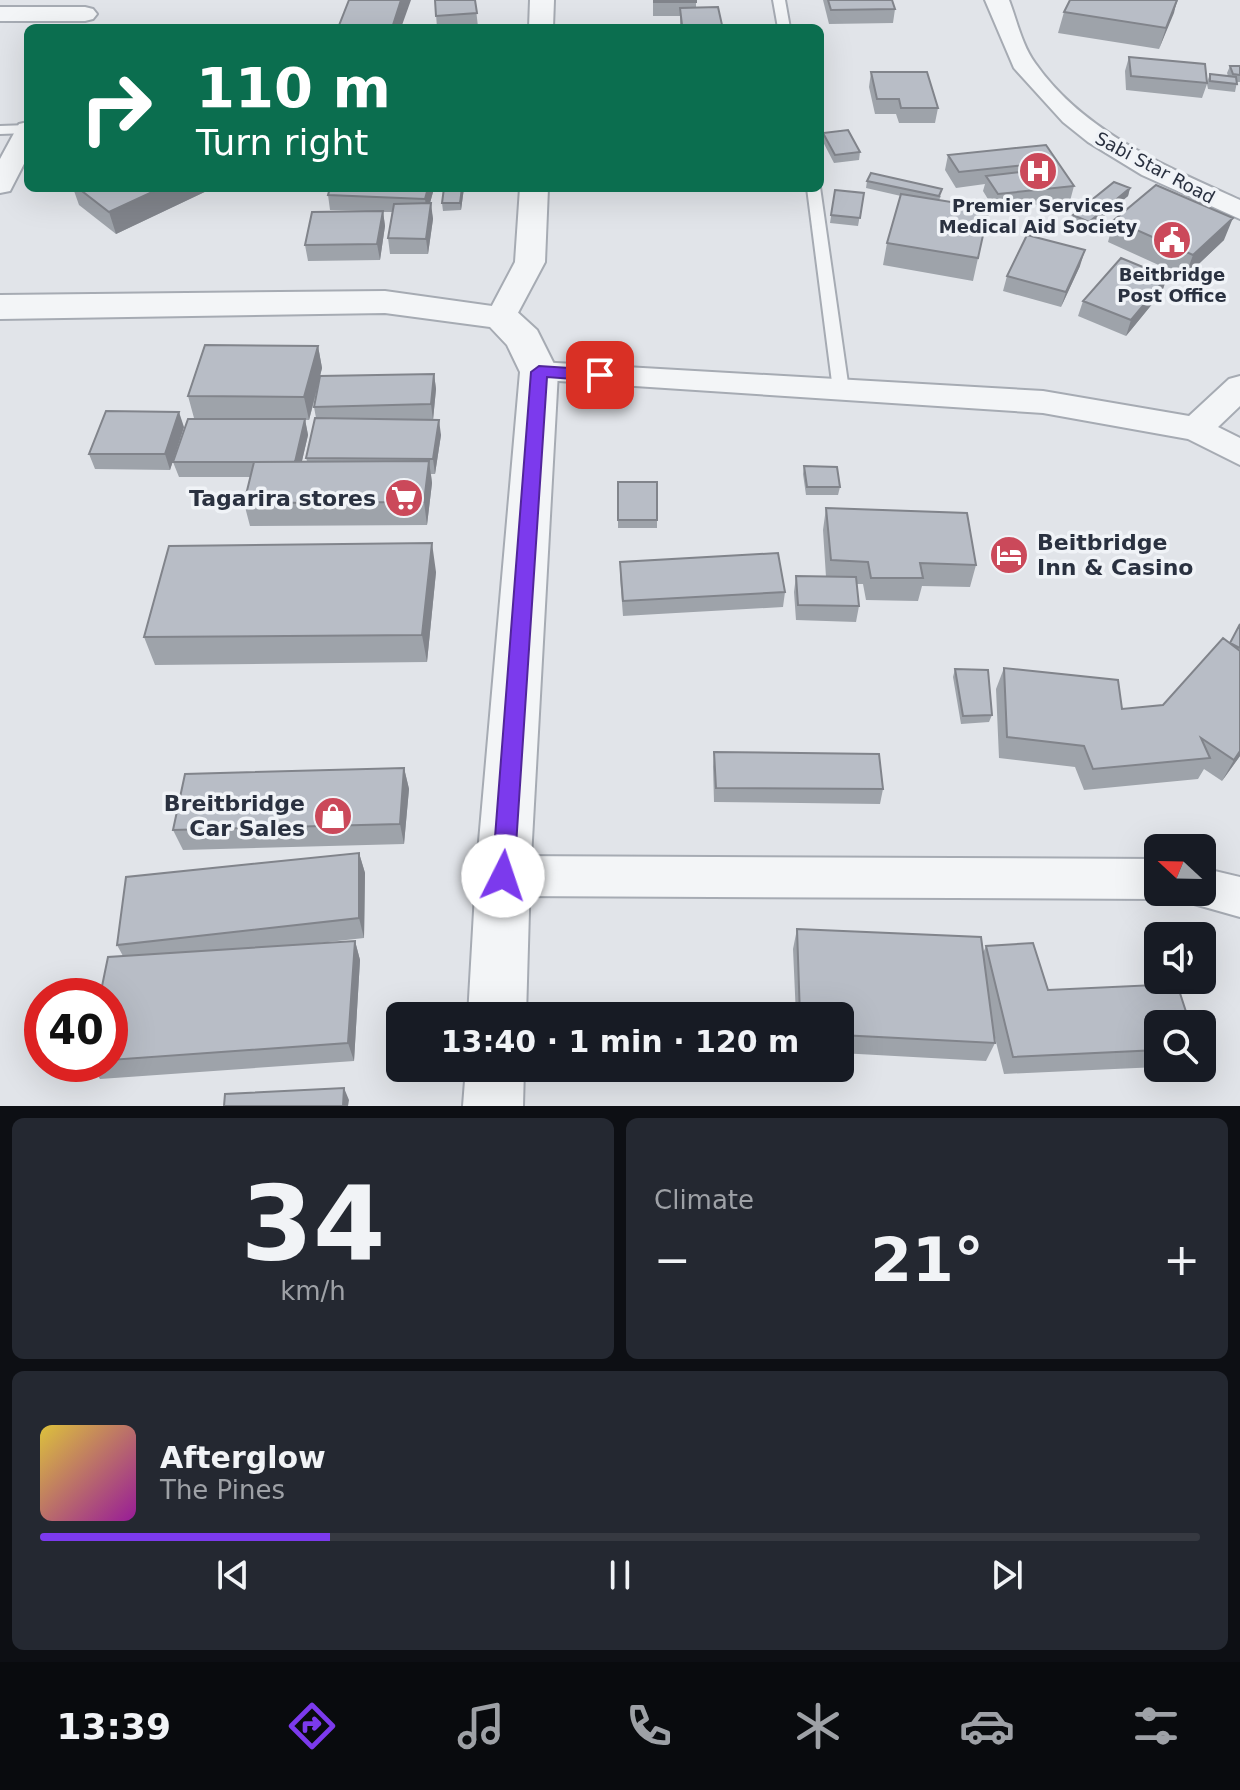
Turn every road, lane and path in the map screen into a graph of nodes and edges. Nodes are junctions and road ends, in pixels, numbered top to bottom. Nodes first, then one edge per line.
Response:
1 (542, 0) edge
2 (779, 0) edge
3 (997, 0) edge
4 (0, 14) edge
5 (85, 14) edge
6 (541, 24) edge
7 (783, 24) edge
8 (0, 130) edge
9 (24, 130) edge
10 (24, 138) edge
11 (0, 185) edge
12 (534, 192) edge
13 (815, 192) edge
14 (1240, 211) edge
15 (0, 307) edge
16 (501, 317) junction
17 (539, 372) junction
18 (1240, 387) edge
19 (841, 390) junction
20 (1196, 429) junction
21 (1240, 453) edge
22 (503, 876) junction
23 (1144, 879) edge
24 (1216, 891) edge
25 (1240, 897) edge
26 (498, 1002) edge
27 (494, 1082) edge
28 (493, 1106) edge

1 - 6 street
2 - 7 lane
3 - 14 street, Sabi Star Road
4 - 5 street
8 - 9 lane
10 - 11 street
12 - 16 street
13 - 19 lane
15 - 16 street
16 - 17 street
17 - 19 street
17 - 22 street
18 - 20 street
19 - 20 street
20 - 21 street
22 - 23 street
22 - 26 street
24 - 25 street
27 - 28 street

